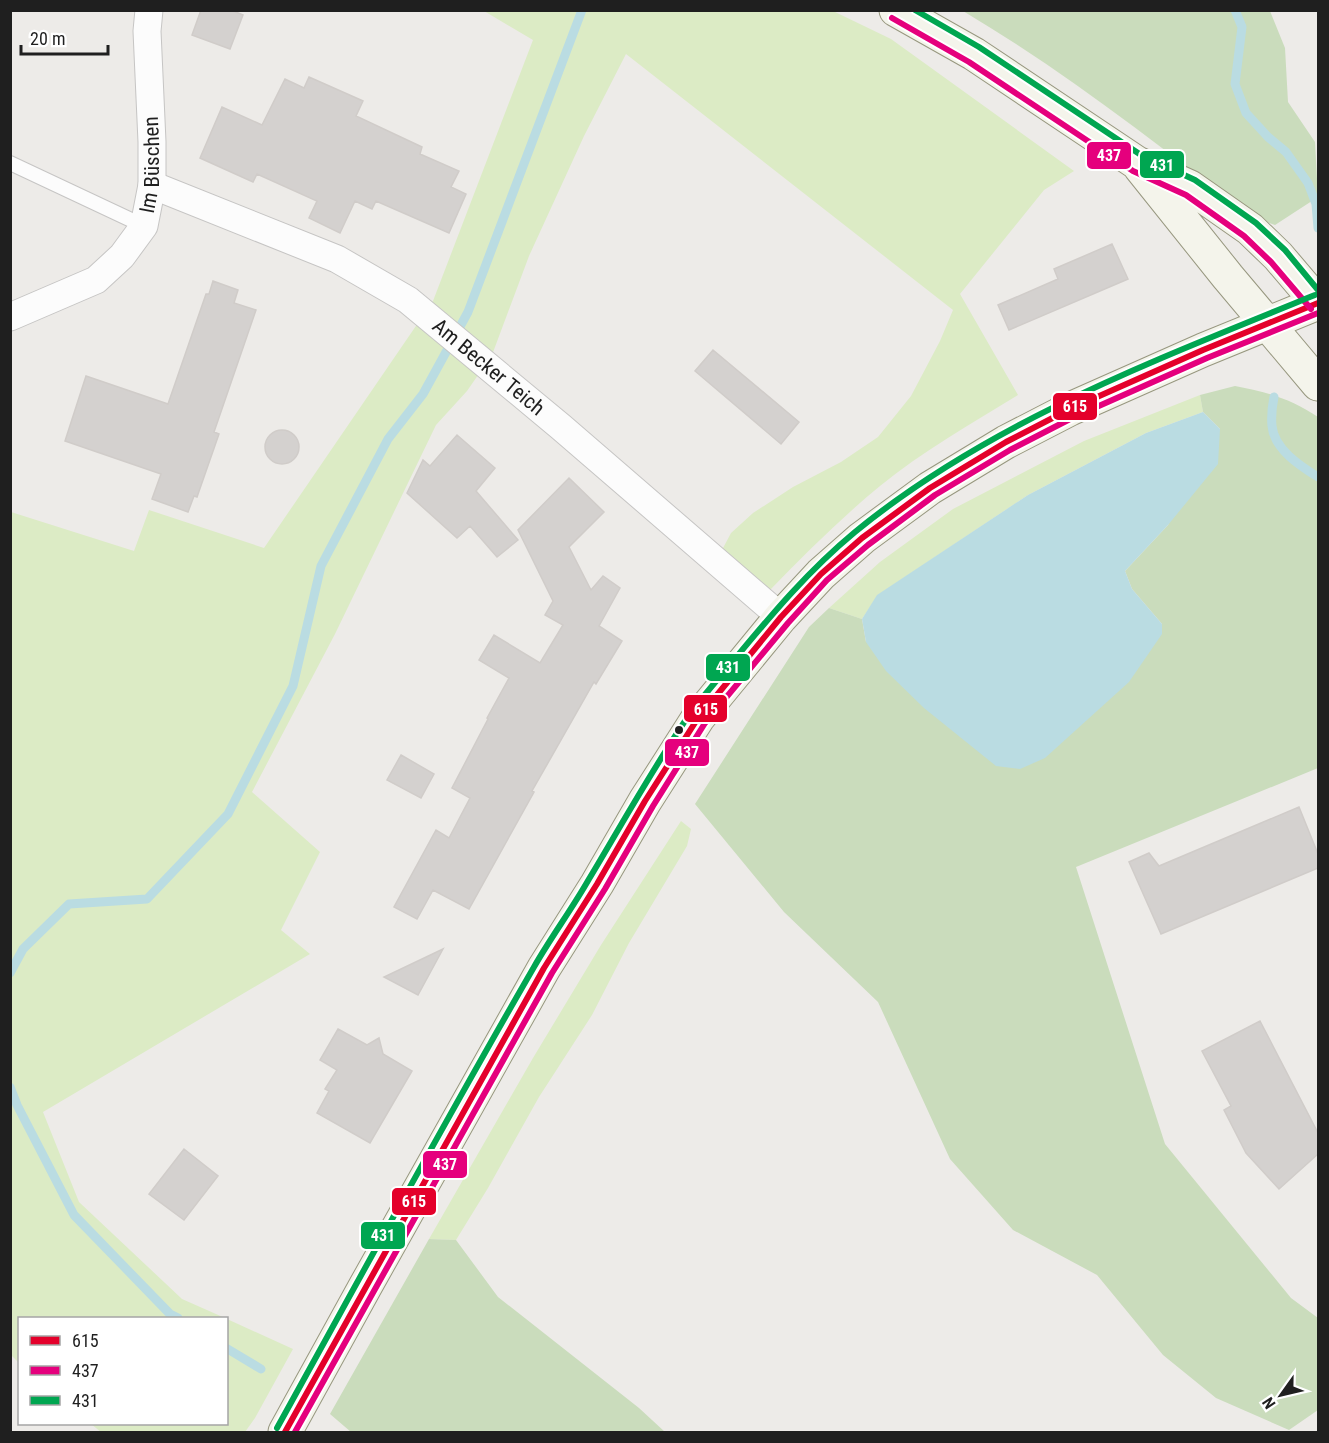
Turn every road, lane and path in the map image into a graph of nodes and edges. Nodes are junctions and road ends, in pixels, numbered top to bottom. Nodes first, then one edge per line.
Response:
1 (149, 10) edge
2 (896, 10) edge
3 (1137, 163) junction
4 (10, 164) edge
5 (152, 185) junction
6 (144, 226) junction
7 (1318, 303) edge
8 (10, 317) edge
9 (1267, 323) junction
10 (1318, 384) edge
11 (781, 617) junction
12 (285, 1432) edge

1 - 5 street, Im Büschen
2 - 3 main road
3 - 7 main road
3 - 9 main road
4 - 6 lane
5 - 6 street, Im Büschen
5 - 11 street, Am Becker Teich
6 - 8 street, Im Büschen
7 - 9 main road
9 - 10 main road
9 - 11 main road
11 - 12 main road

